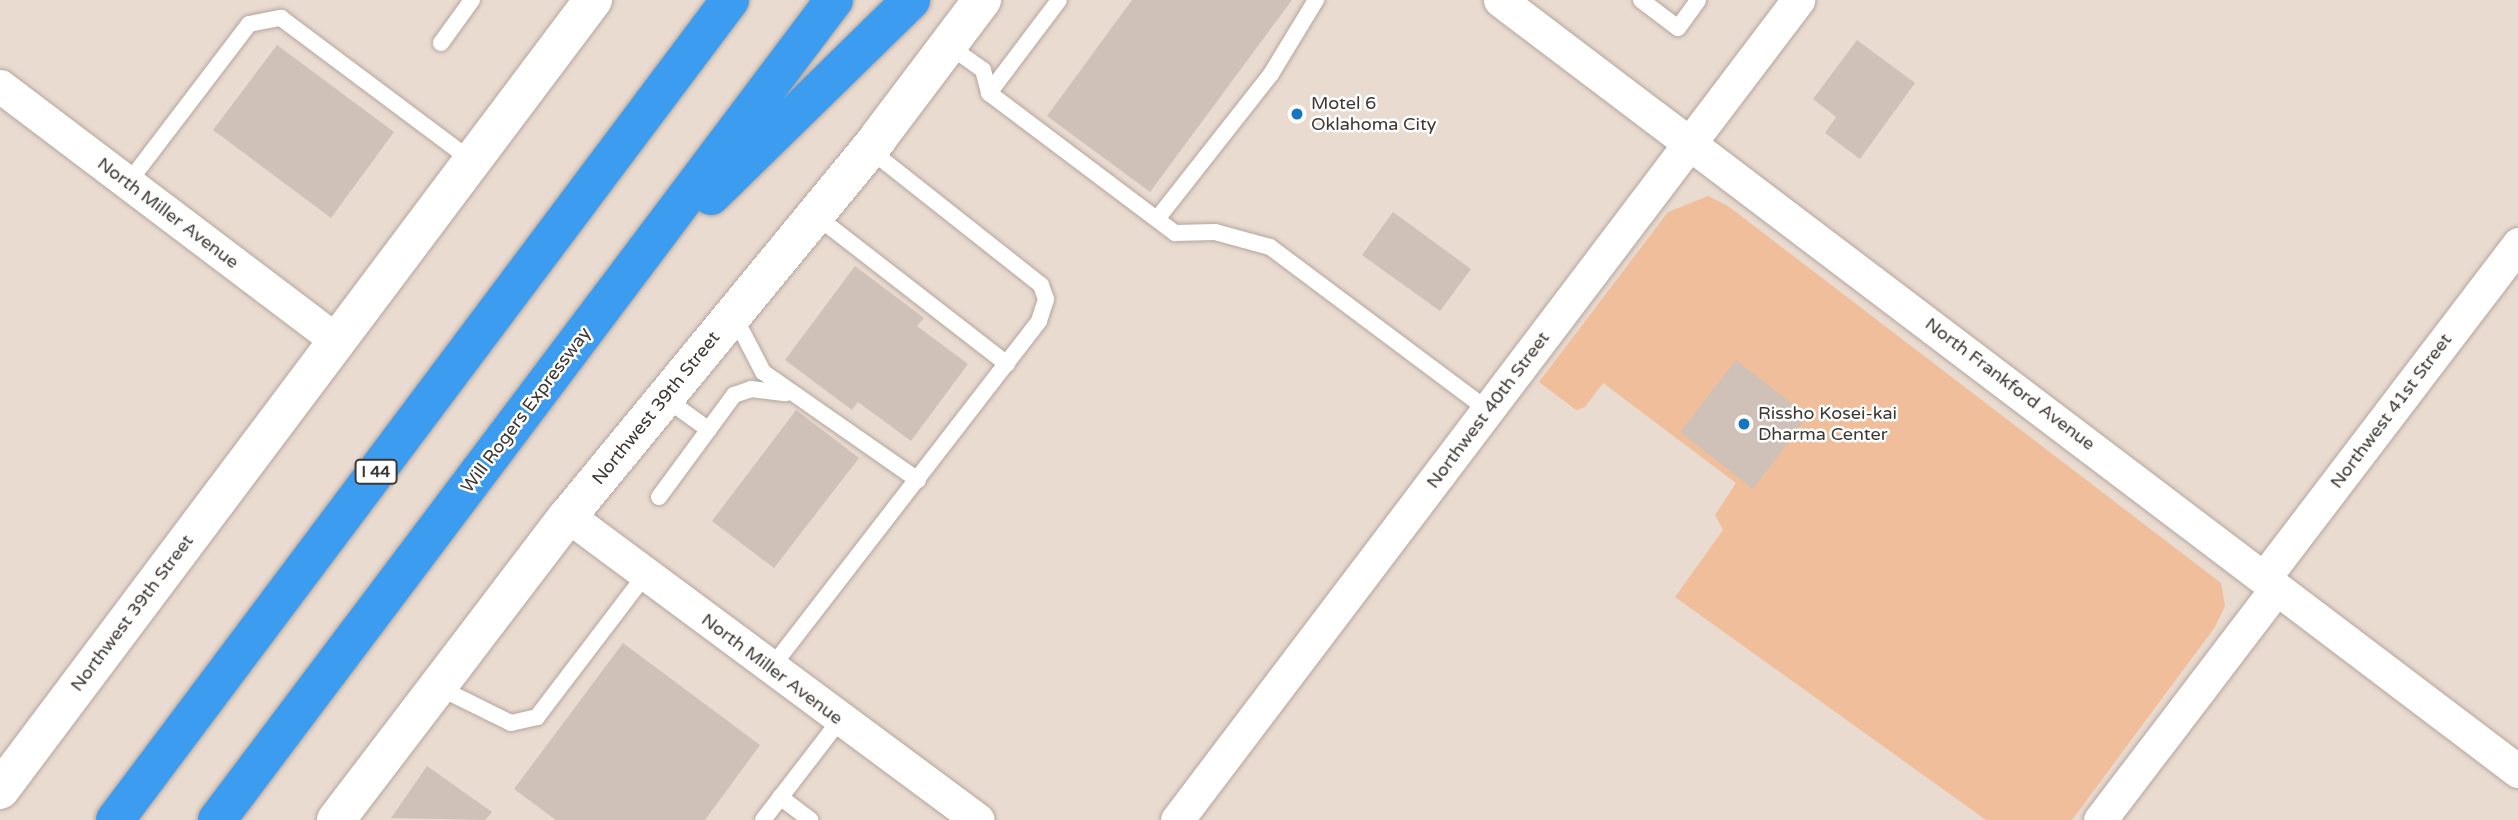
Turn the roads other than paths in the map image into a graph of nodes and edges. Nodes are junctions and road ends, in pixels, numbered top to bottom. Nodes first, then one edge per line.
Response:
1 (472, 0) edge
2 (593, 0) edge
3 (710, 0) edge
4 (730, 0) edge
5 (834, 0) edge
6 (911, 0) edge
7 (982, 0) edge
8 (1059, 0) edge
9 (1316, 0) edge
10 (1500, 0) edge
11 (1641, 0) edge
12 (1698, 0) edge
13 (1798, 0) edge
14 (441, 43) dead end
15 (948, 45) junction
16 (0, 86) edge
17 (989, 93) junction
18 (638, 124) junction
19 (1691, 142) junction
20 (869, 149) junction
21 (472, 161) junction
22 (128, 183) junction
23 (815, 215) junction
24 (1157, 219) junction
25 (2518, 244) edge
26 (620, 285) junction
27 (733, 314) junction
28 (337, 341) junction
29 (1007, 364) junction
30 (789, 393) junction
31 (665, 398) junction
32 (1488, 410) junction
33 (709, 429) junction
34 (918, 480) junction
35 (659, 497) dead end
36 (568, 516) junction
37 (646, 574) junction
38 (2270, 584) junction
39 (771, 668) junction
40 (438, 687) junction
41 (840, 720) junction
42 (2518, 771) edge
43 (0, 790) edge
44 (780, 797) junction
45 (115, 820) edge
46 (217, 820) edge
47 (336, 820) edge
48 (763, 820) edge
49 (810, 820) edge
50 (978, 820) edge
51 (1177, 820) edge
52 (2100, 820) edge

1 - 14 lane
2 - 21 main road, Northwest 39th Street
3 - 18 highway
4 - 18 highway, I 44
5 - 26 highway, Will Rogers Expressway
6 - 26 highway
7 - 15 main road, Northwest 39th Street
8 - 17 lane
9 - 24 lane
10 - 19 street, North Frankford Avenue
11 - 12 lane
13 - 19 street, Northwest 40th Street
15 - 17 lane
15 - 20 main road, Northwest 39th Street
16 - 22 street, North Miller Avenue
17 - 24 lane
18 - 45 highway, I 44
19 - 32 street, Northwest 40th Street
19 - 38 street, North Frankford Avenue
20 - 23 main road, Northwest 39th Street
20 - 29 lane
21 - 22 lane
21 - 28 main road, Northwest 39th Street
22 - 28 street, North Miller Avenue
23 - 27 main road, Northwest 39th Street
23 - 29 lane
24 - 32 lane
25 - 38 street, Northwest 41st Street
26 - 46 highway, Will Rogers Expressway
27 - 30 lane
27 - 31 main road, Northwest 39th Street
28 - 43 main road, Northwest 39th Street
29 - 34 lane
30 - 33 lane
30 - 34 lane
31 - 33 lane
31 - 36 main road, Northwest 39th Street
32 - 51 street, Northwest 40th Street
33 - 35 lane
34 - 39 lane
36 - 37 street, North Miller Avenue
36 - 40 main road, Northwest 39th Street
37 - 39 street, North Miller Avenue
37 - 40 lane
38 - 42 street, North Frankford Avenue
38 - 52 street, Northwest 41st Street
39 - 41 street, North Miller Avenue
40 - 47 main road, Northwest 39th Street
41 - 44 lane
41 - 50 street, North Miller Avenue
44 - 48 lane
44 - 49 lane

